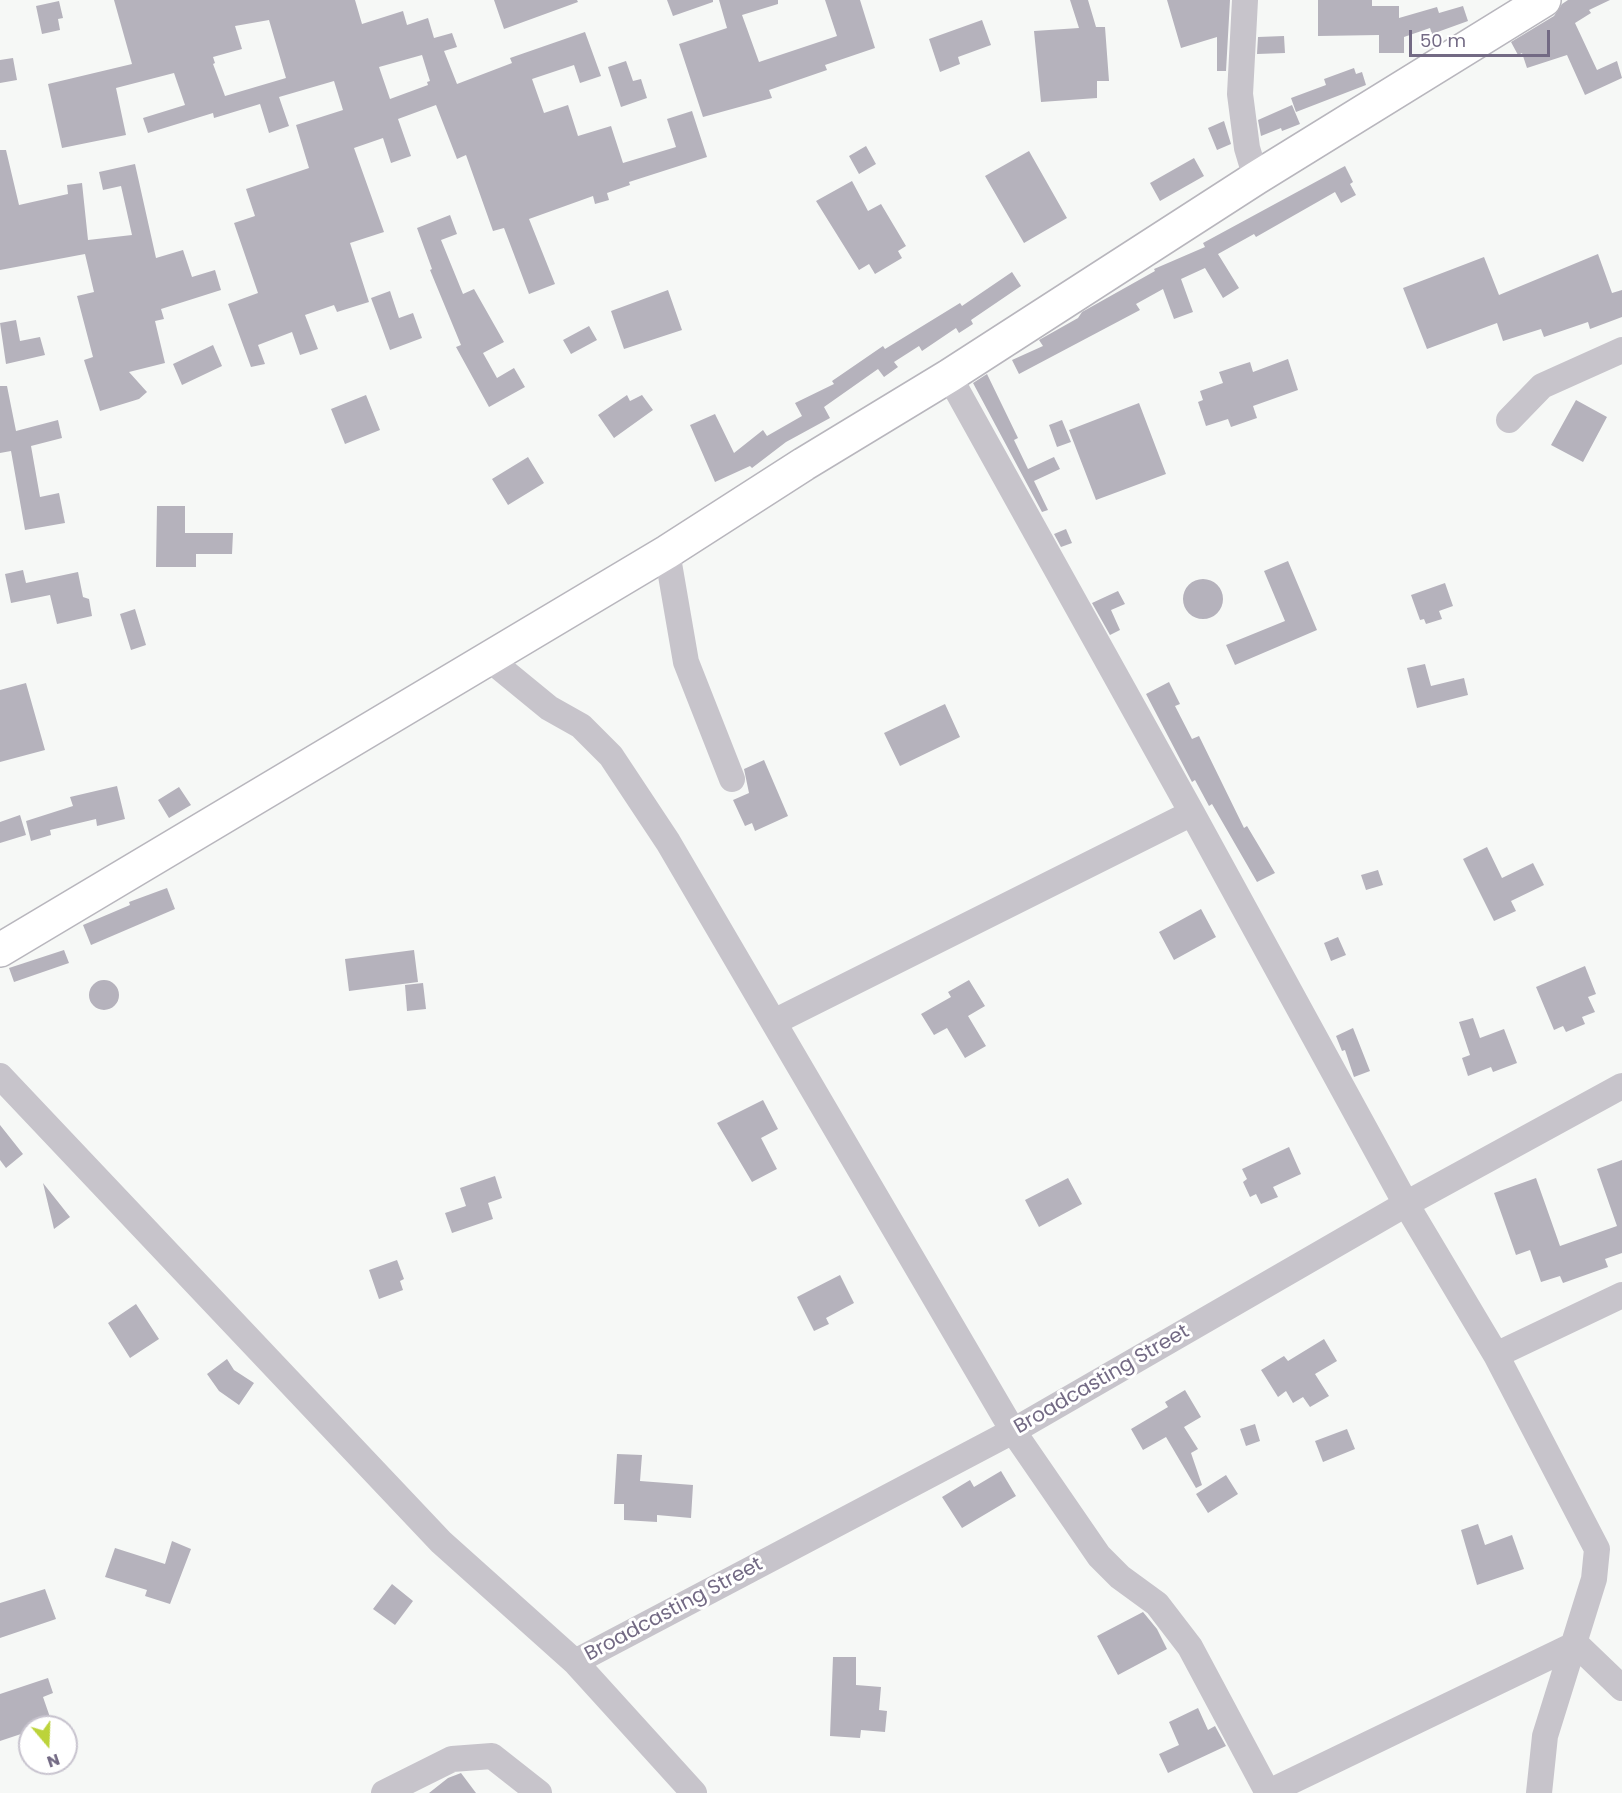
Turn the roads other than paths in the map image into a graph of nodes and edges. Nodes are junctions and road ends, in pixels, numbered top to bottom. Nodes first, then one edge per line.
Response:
1 (1245, 0) edge
2 (1531, 4) edge
3 (1256, 178) junction
4 (1622, 350) edge
5 (949, 376) junction
6 (1509, 420) dead end
7 (667, 552) junction
8 (488, 658) junction
9 (732, 779) dead end
10 (1192, 813) junction
11 (0, 950) edge
12 (774, 1022) junction
13 (0, 1076) edge
14 (1622, 1086) edge
15 (1406, 1204) junction
16 (1622, 1295) edge
17 (1496, 1355) junction
18 (1013, 1431) junction
19 (1576, 1644) junction
20 (576, 1662) junction
21 (1622, 1689) edge
22 (384, 1793) edge
23 (539, 1793) edge
24 (694, 1793) edge
25 (1267, 1793) edge
26 (1539, 1793) edge

1 - 3 street
2 - 3 main road
3 - 5 main road
4 - 6 street
5 - 7 main road
5 - 10 street
7 - 8 main road
7 - 9 street
8 - 11 main road
8 - 12 street
10 - 12 street
10 - 15 street
12 - 18 street
13 - 20 street
14 - 15 street, Broadcasting Street
15 - 17 street
15 - 18 street, Broadcasting Street
16 - 17 street
17 - 19 street
18 - 20 street, Broadcasting Street
18 - 25 street
19 - 21 street
19 - 25 street
19 - 26 street
20 - 24 street
22 - 23 street

